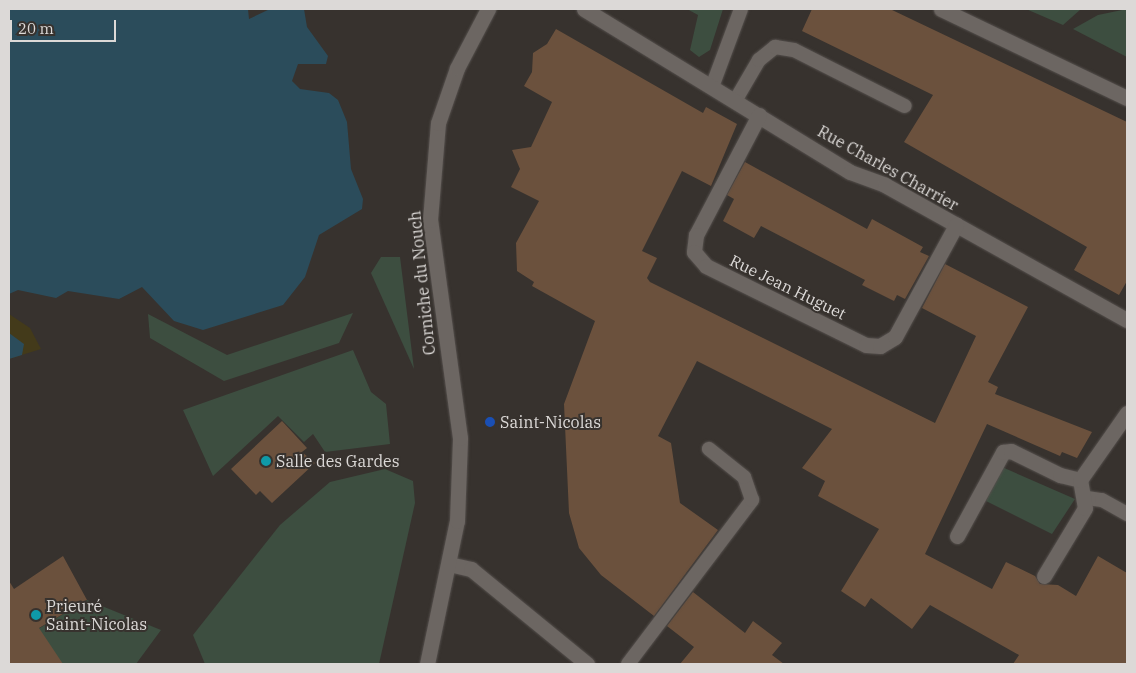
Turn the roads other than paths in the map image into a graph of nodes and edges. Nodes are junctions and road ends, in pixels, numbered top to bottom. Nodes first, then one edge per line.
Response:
1 (488, 9) edge
2 (584, 9) edge
3 (741, 9) edge
4 (941, 9) edge
5 (712, 87) junction
6 (1127, 98) edge
7 (735, 100) junction
8 (905, 106) dead end
9 (759, 115) junction
10 (956, 225) junction
11 (1127, 320) edge
12 (1127, 413) edge
13 (709, 449) dead end
14 (1080, 480) junction
15 (1087, 498) junction
16 (1127, 514) edge
17 (957, 536) dead end
18 (449, 564) junction
19 (1044, 576) dead end
20 (427, 664) edge
21 (587, 664) edge
22 (628, 664) edge

1 - 18 street, Corniche du Nouch
2 - 5 street, Rue Charles Charrier
3 - 5 lane
4 - 6 street
5 - 7 street, Rue Charles Charrier
7 - 8 lane
7 - 9 street, Rue Charles Charrier
9 - 10 street, Rue Charles Charrier
9 - 10 street, Rue Jean Huguet
10 - 11 street, Rue Charles Charrier
12 - 14 street
13 - 22 lane
14 - 15 street
14 - 17 street
15 - 16 lane
15 - 19 street
18 - 20 street, Corniche du Nouch
18 - 21 street

